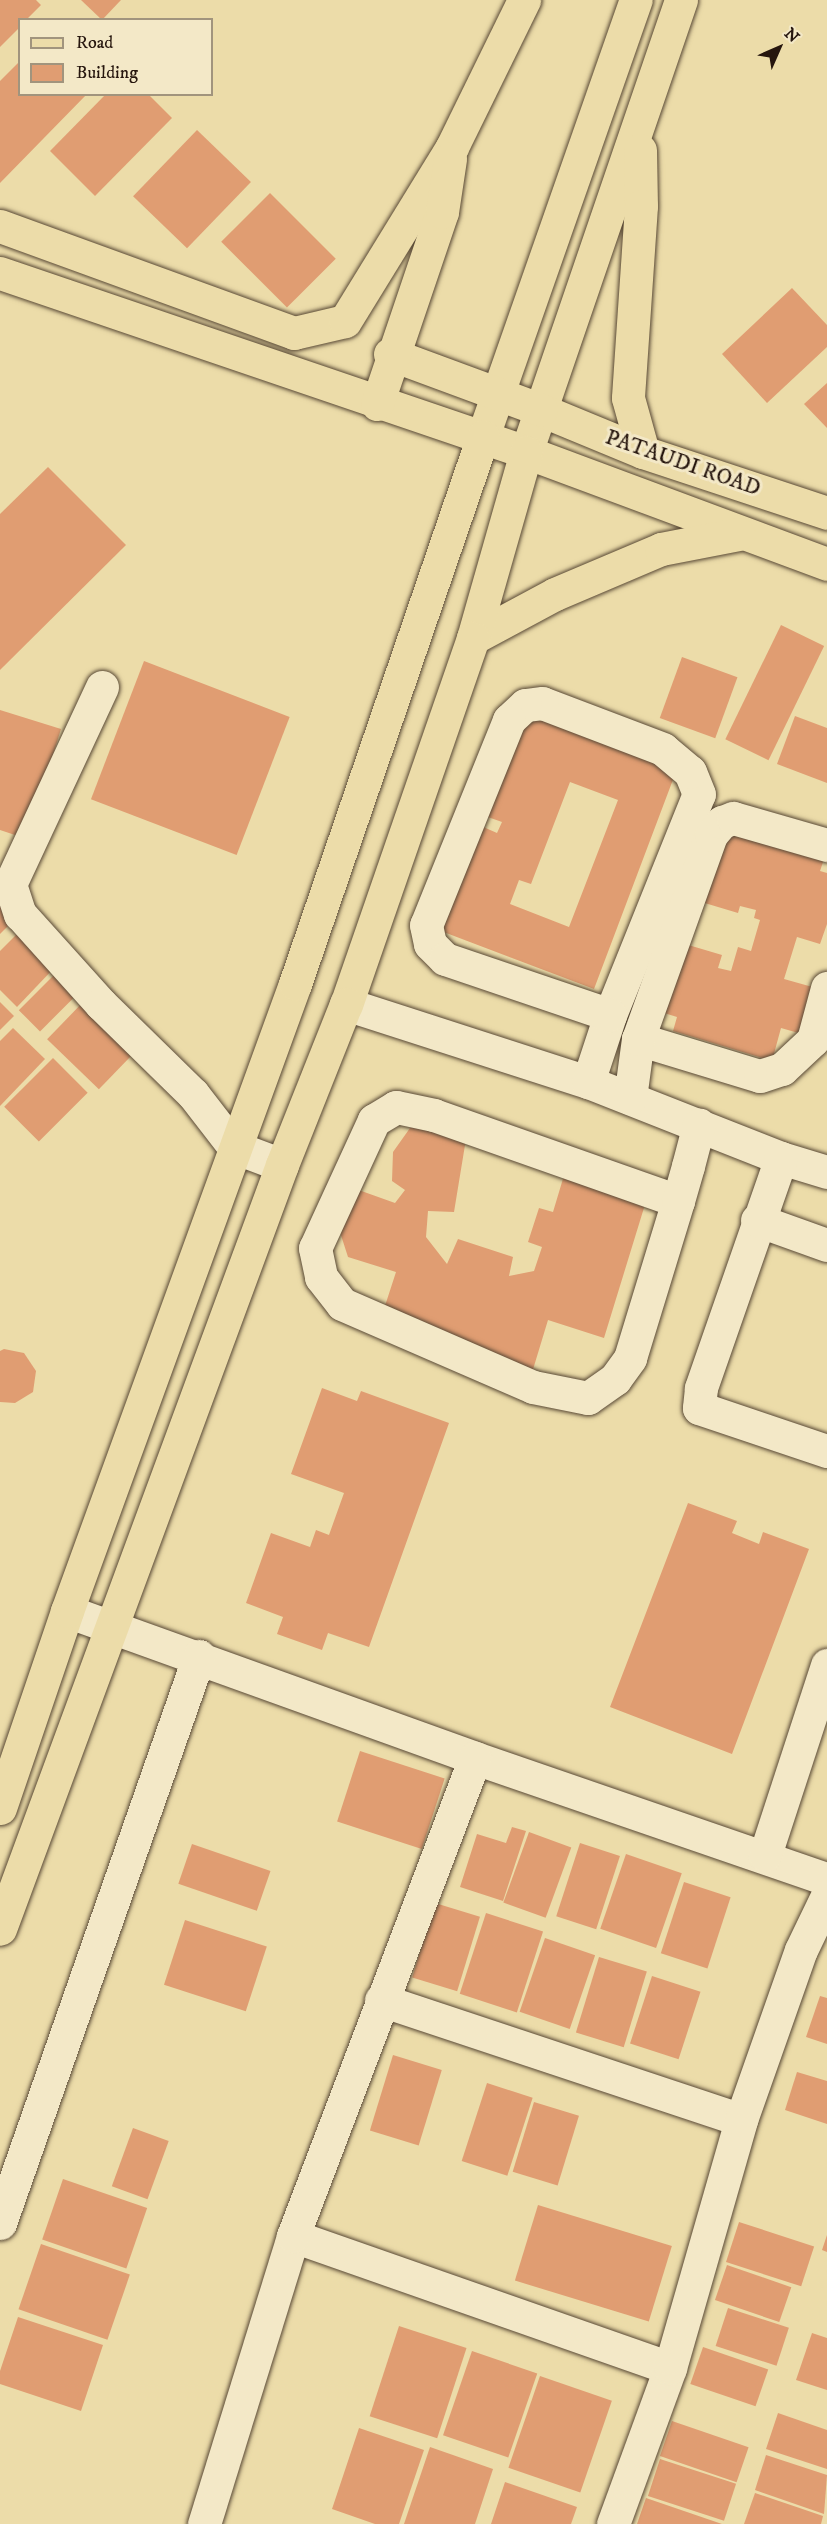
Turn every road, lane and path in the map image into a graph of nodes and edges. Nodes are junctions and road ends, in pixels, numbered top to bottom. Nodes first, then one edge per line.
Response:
1 (524, 0) edge
2 (636, 0) edge
3 (681, 0) edge
4 (640, 129) junction
5 (452, 147) junction
6 (0, 226) edge
7 (0, 273) edge
8 (390, 354) junction
9 (499, 394) junction
10 (377, 404) junction
11 (541, 410) junction
12 (483, 436) junction
13 (526, 452) junction
14 (643, 452) junction
15 (827, 513) edge
16 (741, 534) junction
17 (827, 564) edge
18 (473, 638) junction
19 (102, 687) dead end
20 (827, 845) edge
21 (827, 987) edge
22 (346, 1004) junction
23 (610, 1015) junction
24 (638, 1039) junction
25 (588, 1082) junction
26 (630, 1098) junction
27 (699, 1125) junction
28 (234, 1148) junction
29 (781, 1158) junction
30 (282, 1165) junction
31 (827, 1172) edge
32 (678, 1201) junction
33 (757, 1220) junction
34 (827, 1245) edge
35 (827, 1451) edge
36 (67, 1611) junction
37 (110, 1626) junction
38 (199, 1656) junction
39 (827, 1665) edge
40 (475, 1758) junction
41 (0, 1808) edge
42 (765, 1855) junction
43 (827, 1879) edge
44 (827, 1896) edge
45 (0, 1929) edge
46 (381, 2000) junction
47 (741, 2120) junction
48 (0, 2223) edge
49 (292, 2236) junction
50 (670, 2368) junction
51 (204, 2524) edge
52 (613, 2524) edge

1 - 5 main road
2 - 9 main road
3 - 4 main road
4 - 11 main road
4 - 14 main road
5 - 6 main road
5 - 8 main road
7 - 10 main road
8 - 9 main road, PATAUDI ROAD
8 - 10 main road
9 - 11 main road, PATAUDI ROAD
9 - 12 main road
10 - 12 main road
11 - 13 main road
11 - 14 main road, PATAUDI ROAD
12 - 13 main road
12 - 28 main road
13 - 16 main road
13 - 18 main road
14 - 15 main road, PATAUDI ROAD
16 - 17 main road
16 - 18 main road
18 - 22 main road
19 - 28 street
20 - 24 street
21 - 24 street
22 - 25 street
22 - 30 main road
23 - 23 street
23 - 25 street
24 - 26 street
25 - 26 street
26 - 27 street
27 - 29 street
27 - 32 street
28 - 30 street
28 - 36 main road
29 - 31 street
29 - 33 street
30 - 37 main road
32 - 32 street
33 - 34 street
33 - 35 street
36 - 37 street
36 - 41 main road
37 - 38 street
37 - 45 main road
38 - 40 street
38 - 48 street
39 - 42 street
40 - 42 street
40 - 46 street
42 - 43 street
44 - 47 street
46 - 47 street
46 - 49 street
47 - 50 street
49 - 50 street
49 - 51 street
50 - 52 street

